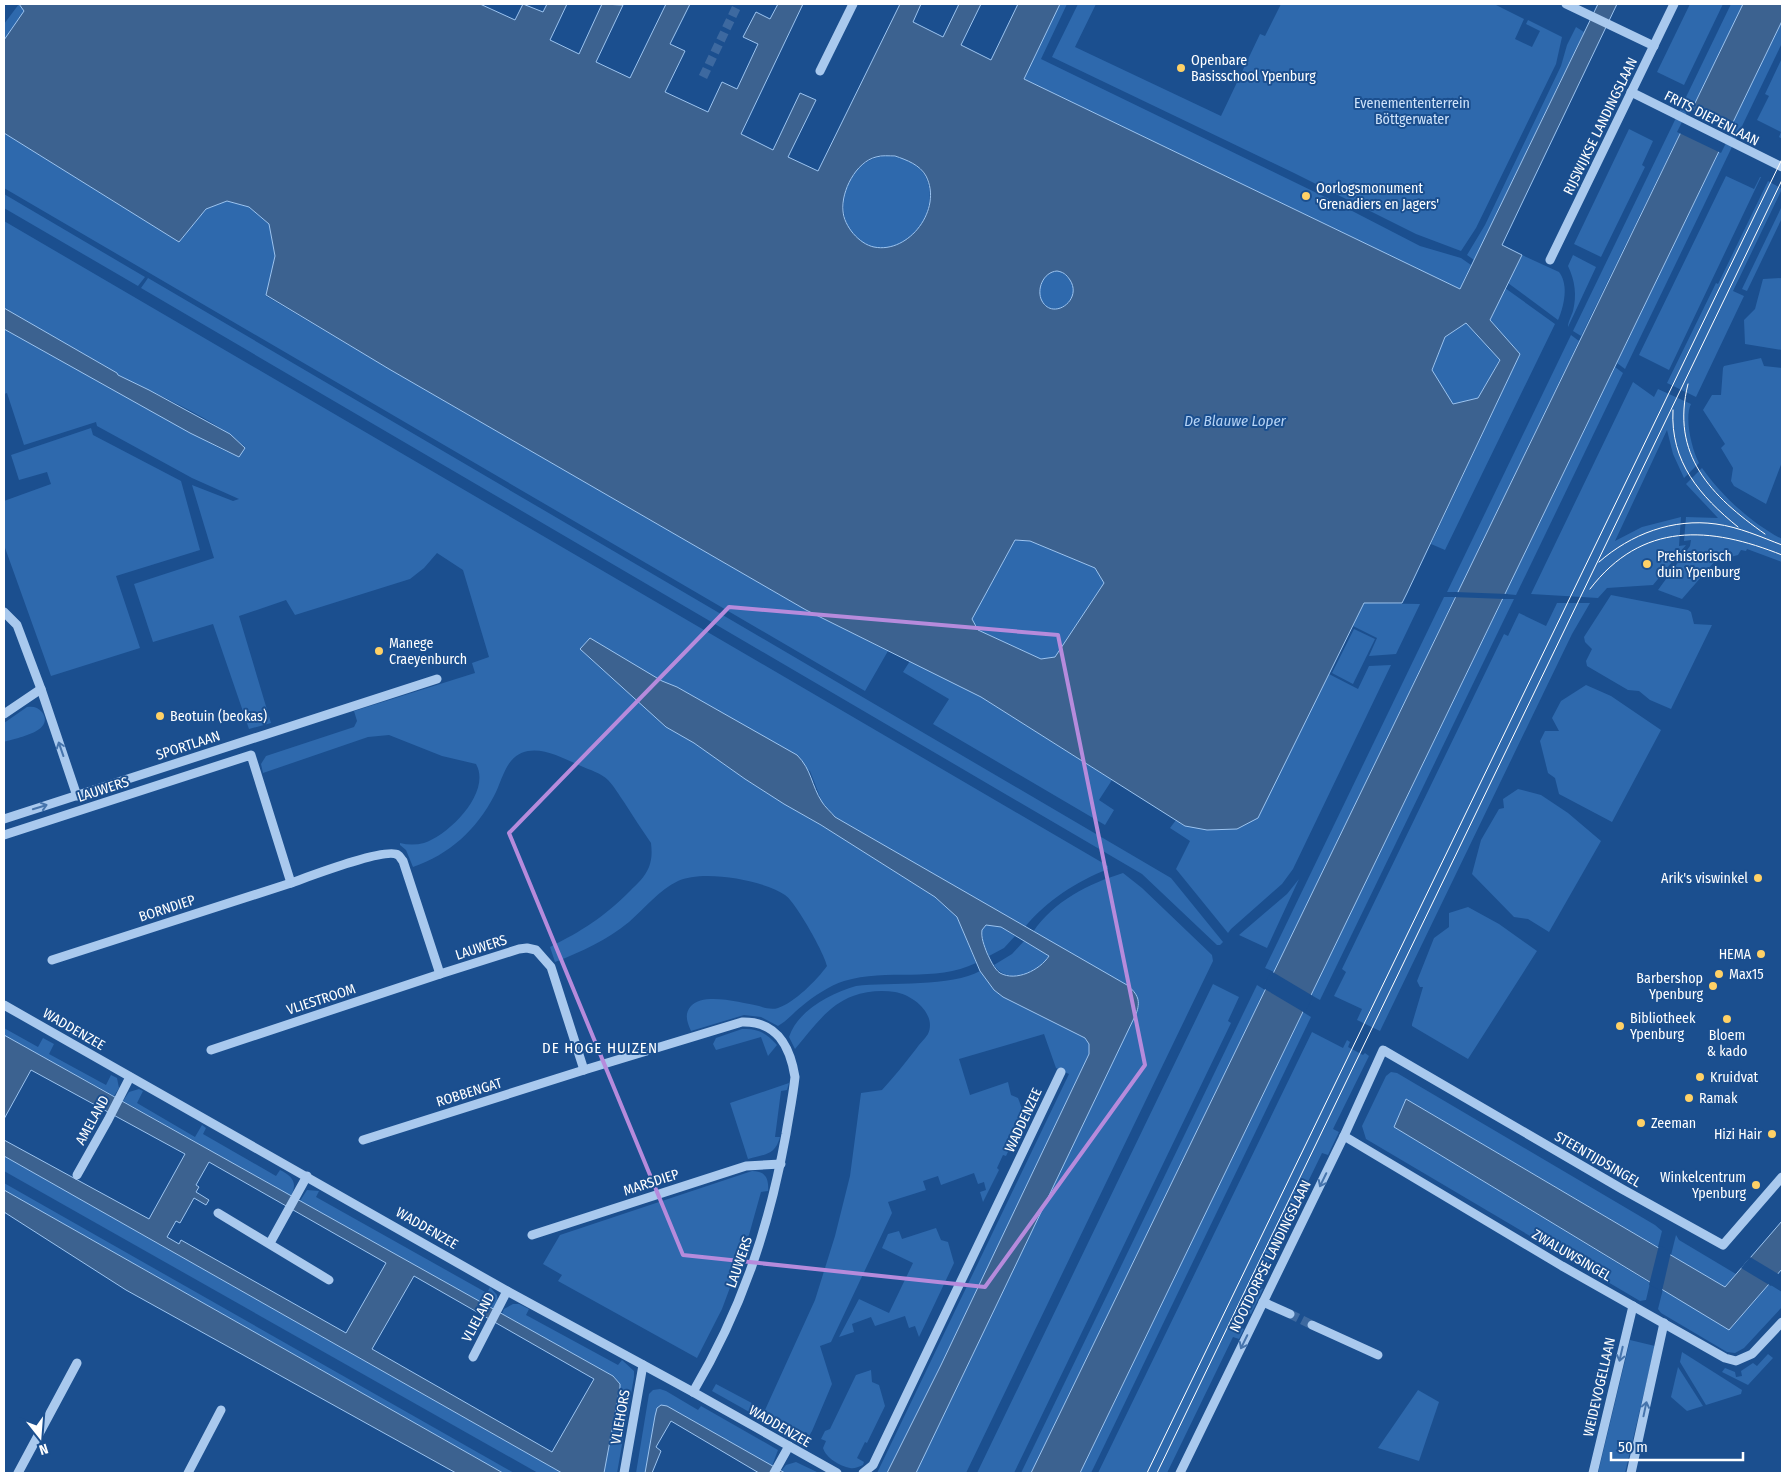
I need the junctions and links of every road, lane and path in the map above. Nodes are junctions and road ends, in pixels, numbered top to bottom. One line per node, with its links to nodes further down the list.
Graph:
1 (853, 4): 5 (street)
2 (1568, 4): 4 (street)
3 (1674, 4): 4 (street, RIJSWIJKSE LANDINGSLAAN)
4 (1654, 46): 6 (street, RIJSWIJKSE LANDINGSLAAN)
5 (820, 71)
6 (1631, 92): 7 (street, FRITS DIEPENLAAN); 8 (street, RIJSWIJKSE LANDINGSLAAN)
7 (1782, 167)
8 (1550, 260)
9 (4, 612): 11 (street)
10 (437, 679): 13 (street, SPORTLAAN)
11 (41, 689): 12 (street); 13 (street, one-way to 11)
12 (4, 714)
13 (77, 796): 14 (street, SPORTLAAN, one-way to 13)
14 (4, 819)
15 (4, 835): 16 (street, LAUWERS)
16 (291, 883): 17 (street, BORNDIEP); 18 (street, LAUWERS)
17 (52, 960)
18 (440, 974): 20 (street, VLIESTROOM); 22 (street, LAUWERS)
19 (4, 1005): 24 (street, WADDENZEE)
20 (211, 1050)
21 (1383, 1050): 25 (street, NOOTDORPSE LANDINGSLAAN); 30 (street, STEENTIJDSINGEL)
22 (584, 1070): 26 (street, ROBBENGAT); 27 (street, LAUWERS)
23 (1061, 1072): 54 (street, WADDENZEE)
24 (130, 1077): 28 (street, AMELAND); 29 (street, WADDENZEE)
25 (1344, 1136): 36 (street, NOOTDORPSE LANDINGSLAAN, one-way to 36); 37 (street, ZWALUWSINGEL)
26 (363, 1140)
27 (781, 1164): 32 (street, MARSDIEP); 46 (street, LAUWERS)
28 (77, 1175)
29 (307, 1176): 33 (street); 35 (street, WADDENZEE)
30 (1782, 1178)
31 (218, 1213): 33 (street)
32 (532, 1235)
33 (270, 1243): 34 (street)
34 (329, 1280)
35 (507, 1290): 43 (street, VLIELAND); 45 (street, WADDENZEE)
36 (1263, 1302): 38 (street); 55 (street, NOOTDORPSE LANDINGSLAAN, one-way to 55)
37 (1633, 1306): 40 (street, ZWALUWSINGEL); 56 (street, WEIDEVOGELLAAN, one-way to 56)
38 (1290, 1314)
39 (1782, 1322): 40 (street, ZWALUWSINGEL)
40 (1664, 1323): 57 (street, one-way to 40)
41 (1312, 1325): 42 (street)
42 (1378, 1356)
43 (473, 1357)
44 (77, 1363): 49 (street)
45 (643, 1365): 46 (street, WADDENZEE); 51 (street, VLIEHORS)
46 (693, 1392): 48 (street, WADDENZEE)
47 (222, 1410): 50 (street)
48 (789, 1446): 52 (street); 53 (street, WADDENZEE)
49 (18, 1473)
50 (188, 1473)
51 (624, 1473)
52 (774, 1473)
53 (837, 1473)
54 (863, 1473)
55 (1180, 1473)
56 (1593, 1473)
57 (1631, 1473)

